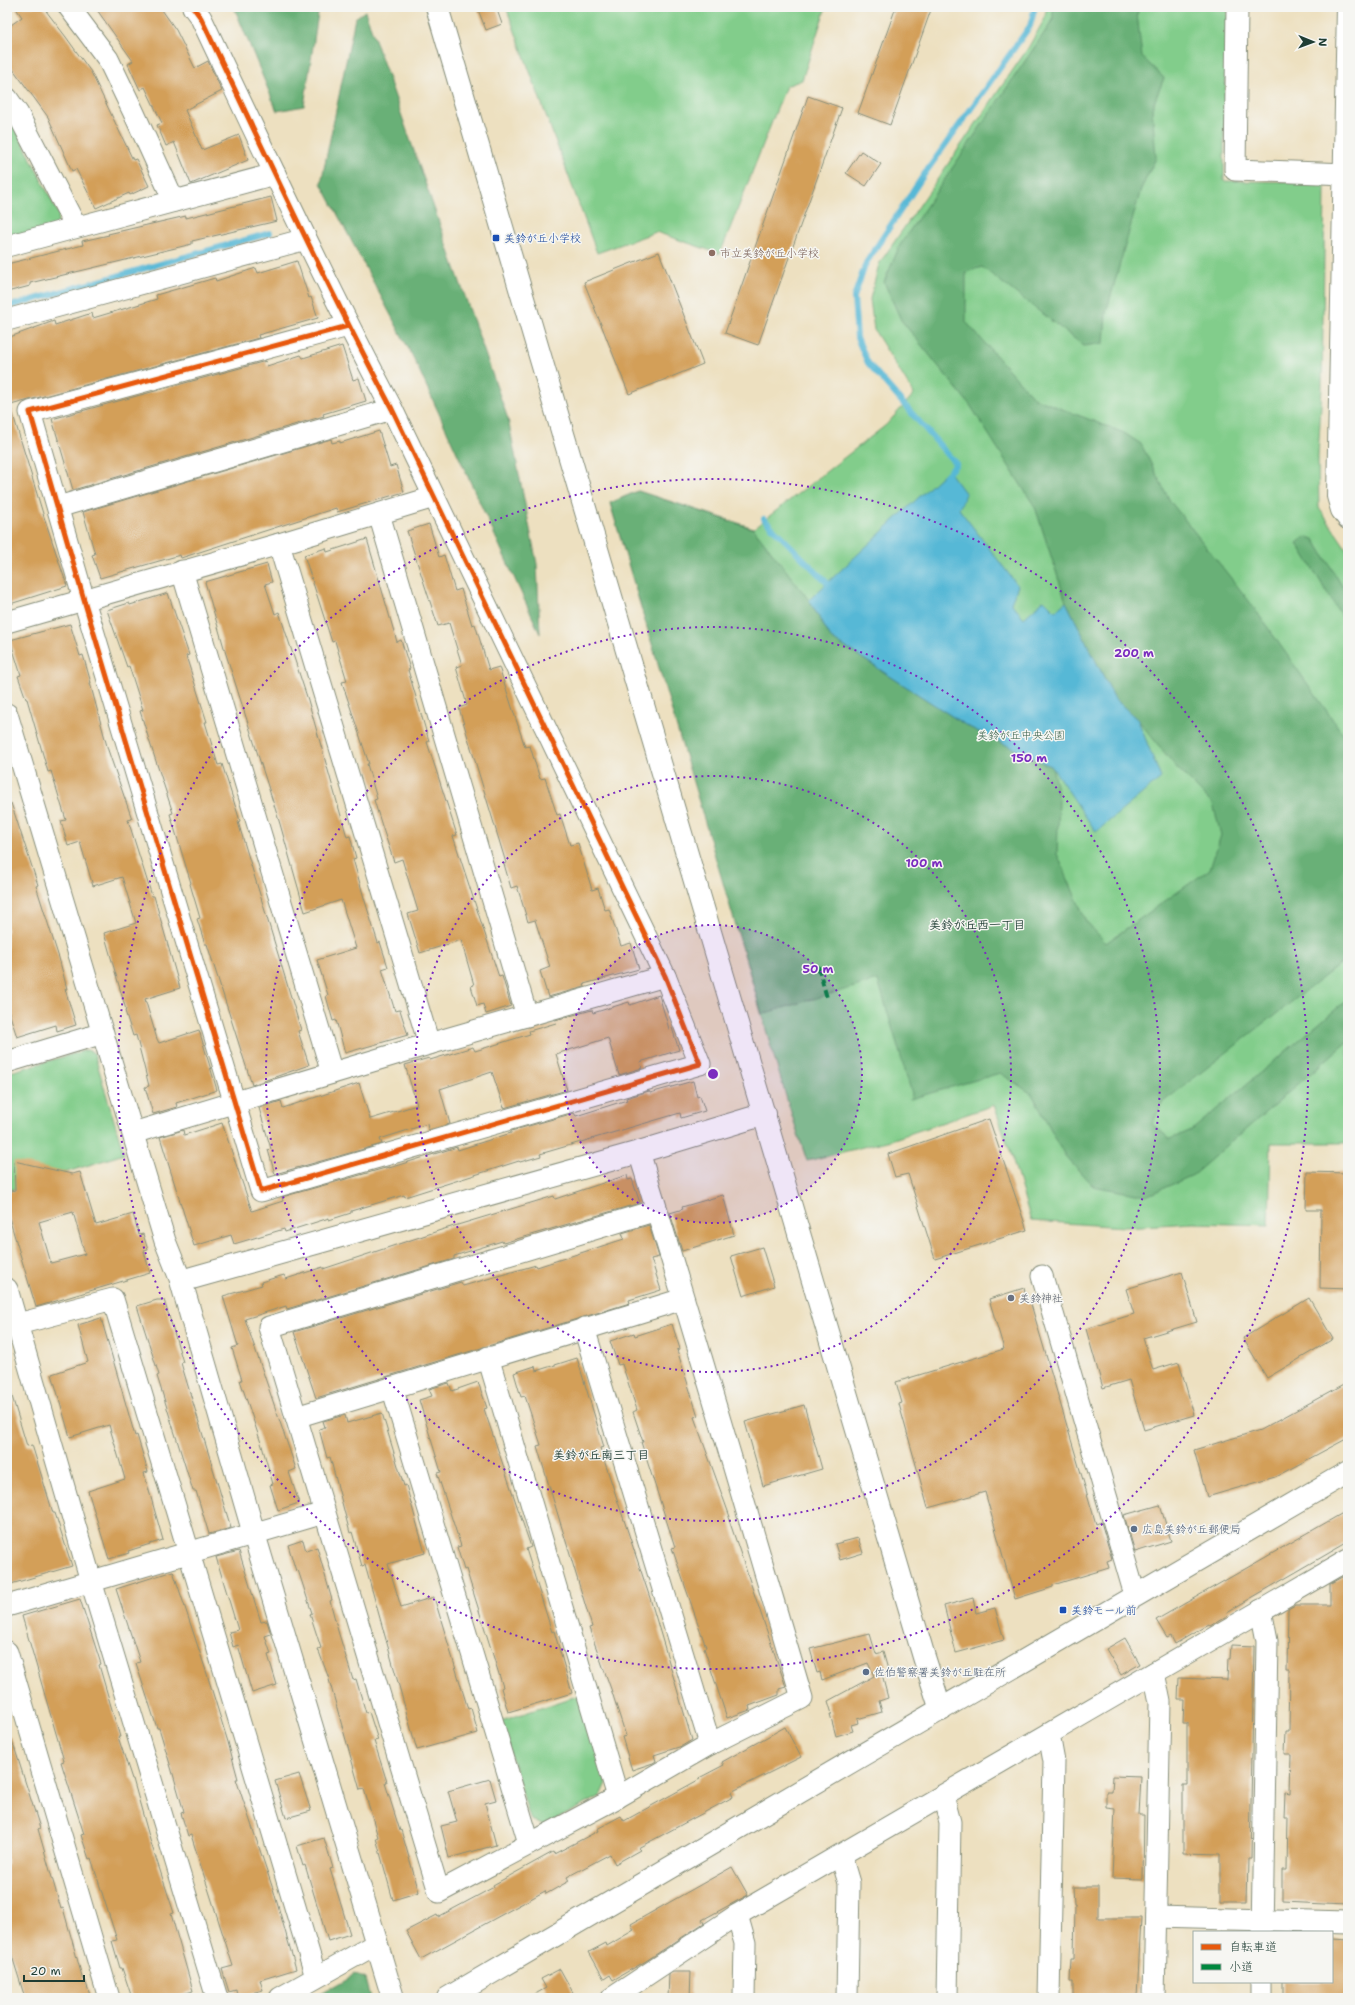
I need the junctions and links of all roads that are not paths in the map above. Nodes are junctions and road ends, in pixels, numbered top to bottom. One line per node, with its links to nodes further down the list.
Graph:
1 (69, 7): 9 (street)
2 (193, 7): 7 (street)
3 (437, 7): 32 (street)
4 (1237, 7): 8 (street)
5 (1348, 7): 8 (street)
6 (7, 98): 10 (street)
7 (275, 174): 9 (street); 11 (street)
8 (1346, 174): 19 (street)
9 (174, 201): 10 (street)
10 (76, 227): 12 (street)
11 (306, 239): 13 (street); 14 (street)
12 (7, 246)
13 (7, 320)
14 (348, 326): 15 (street); 17 (street)
15 (392, 409): 16 (street); 17 (street)
16 (434, 497): 18 (street); 25 (street)
17 (58, 507): 22 (street)
18 (379, 514): 20 (street); 26 (street)
19 (1348, 518)
20 (279, 544): 21 (street); 28 (street)
21 (182, 571): 22 (street); 30 (street)
22 (84, 600): 23 (street); 31 (street)
23 (7, 622)
24 (7, 714): 27 (street)
25 (665, 976): 26 (street); 31 (street)
26 (527, 1016): 28 (street)
27 (103, 1033): 29 (street); 33 (street)
28 (430, 1044): 30 (street)
29 (7, 1062)
30 (332, 1073): 31 (street)
31 (234, 1102): 33 (street)
32 (764, 1114): 34 (street); 56 (street)
33 (133, 1133): 37 (street)
34 (639, 1152): 35 (street); 37 (street)
35 (657, 1210): 39 (street); 44 (street)
36 (1042, 1276): 51 (street)
37 (181, 1281): 47 (street)
38 (7, 1289): 40 (street)
39 (683, 1299): 41 (street); 58 (street)
40 (18, 1324): 48 (street); 50 (street)
41 (584, 1328): 42 (street); 58 (street)
42 (488, 1357): 43 (street); 60 (street)
43 (392, 1387): 44 (street); 61 (street)
44 (296, 1416): 46 (street)
45 (1348, 1472): 51 (street)
46 (324, 1513): 47 (street); 61 (street)
47 (254, 1534): 48 (street); 67 (street)
48 (188, 1554): 50 (street); 68 (street)
49 (1348, 1560): 53 (street)
50 (91, 1581): 52 (street); 73 (street)
51 (1135, 1595): 56 (street)
52 (7, 1606)
53 (1261, 1610): 55 (street); 66 (street)
54 (7, 1652): 72 (street)
55 (1154, 1673): 57 (street); 64 (street)
56 (941, 1710): 75 (street)
57 (1049, 1734): 59 (street); 80 (street)
58 (710, 1744): 60 (street)
59 (943, 1796): 62 (street); 79 (street)
60 (618, 1797): 61 (street)
61 (530, 1843)
62 (841, 1856): 63 (street); 78 (street)
63 (737, 1915): 70 (street); 77 (street)
64 (1156, 1917): 66 (street); 81 (street)
65 (1348, 1922): 66 (street)
66 (1262, 1926)
67 (376, 1944): 68 (street); 71 (street)
68 (316, 1977): 74 (street)
69 (1261, 1983): 82 (street)
70 (638, 1990): 76 (street)
71 (393, 1995)
72 (109, 1998)
73 (216, 1998)
74 (280, 1998)
75 (448, 1998)
76 (612, 1998)
77 (744, 1998)
78 (847, 1998)
79 (947, 1998)
80 (1049, 1998)
81 (1154, 1998)
82 (1261, 1998)

